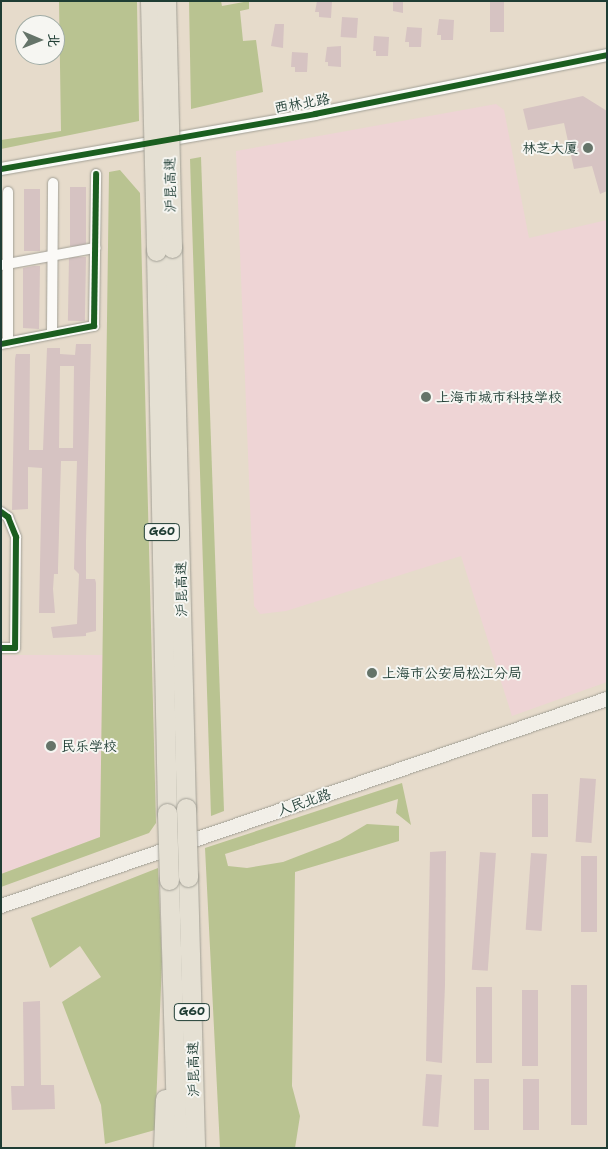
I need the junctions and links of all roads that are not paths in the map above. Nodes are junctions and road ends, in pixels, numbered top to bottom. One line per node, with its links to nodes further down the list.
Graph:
1 (150, 1): 9 (highway, 沪昆高速 / G60, bridge)
2 (166, 1): 9 (highway, 沪昆高速 / G60, bridge)
3 (607, 55): 4 (street, 西林北路)
4 (1, 169)
5 (96, 174): 8 (street)
6 (53, 183): 10 (street)
7 (8, 192): 11 (street)
8 (96, 248): 10 (street); 12 (street)
9 (164, 250): 18 (highway, 沪昆高速 / G60, bridge); 19 (highway, 沪昆高速 / G60, bridge)
10 (52, 256): 11 (street); 12 (street)
11 (5, 264): 13 (street)
12 (52, 334): 13 (street)
13 (5, 343)
14 (1, 512): 15 (street)
15 (1, 648)
16 (607, 699): 17 (main road, 人民北路)
17 (1, 906)
18 (172, 973): 20 (highway); 21 (highway, 沪昆高速 / G60)
19 (191, 973): 22 (highway, 沪昆高速 / G60); 23 (highway)
20 (163, 1148)
21 (177, 1148)
22 (195, 1148)
23 (202, 1148)

